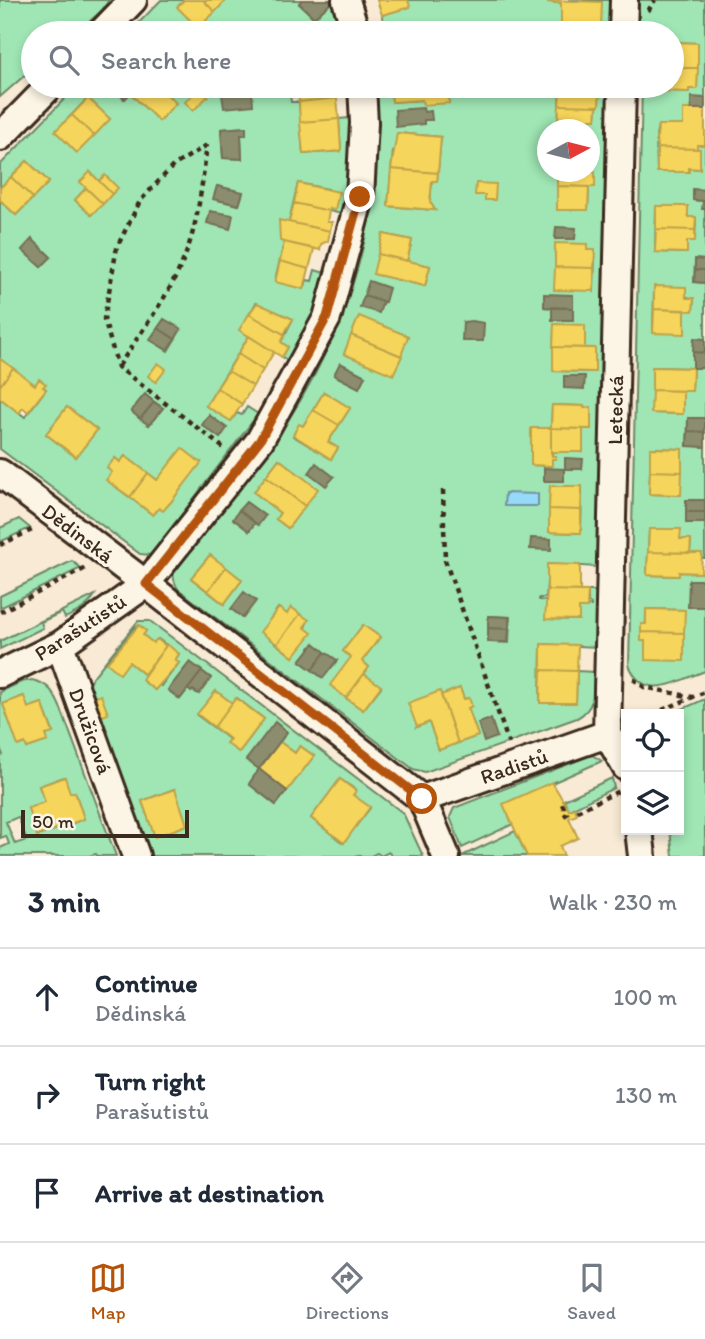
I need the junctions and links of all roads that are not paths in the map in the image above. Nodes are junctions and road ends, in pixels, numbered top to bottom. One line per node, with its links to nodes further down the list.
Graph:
1 (133, 0): 4 (street)
2 (346, 0): 5 (street)
3 (624, 0): 6 (street)
4 (113, 21)
5 (352, 21)
6 (623, 21)
7 (38, 98): 10 (street)
8 (363, 98): 12 (street, Parašutistů)
9 (622, 98): 15 (street, Letecká)
10 (0, 137)
11 (0, 474): 12 (street, Dědinská)
12 (146, 584): 13 (street, Parašutistů); 17 (street, Dědinská)
13 (60, 645): 14 (street, Parašutistů); 19 (street, Družicová)
14 (0, 674)
15 (607, 734): 16 (street); 17 (street, Radistů)
16 (621, 773)
17 (422, 799): 20 (street)
18 (640, 835): 21 (street)
19 (136, 856)
20 (446, 856)
21 (642, 856)

